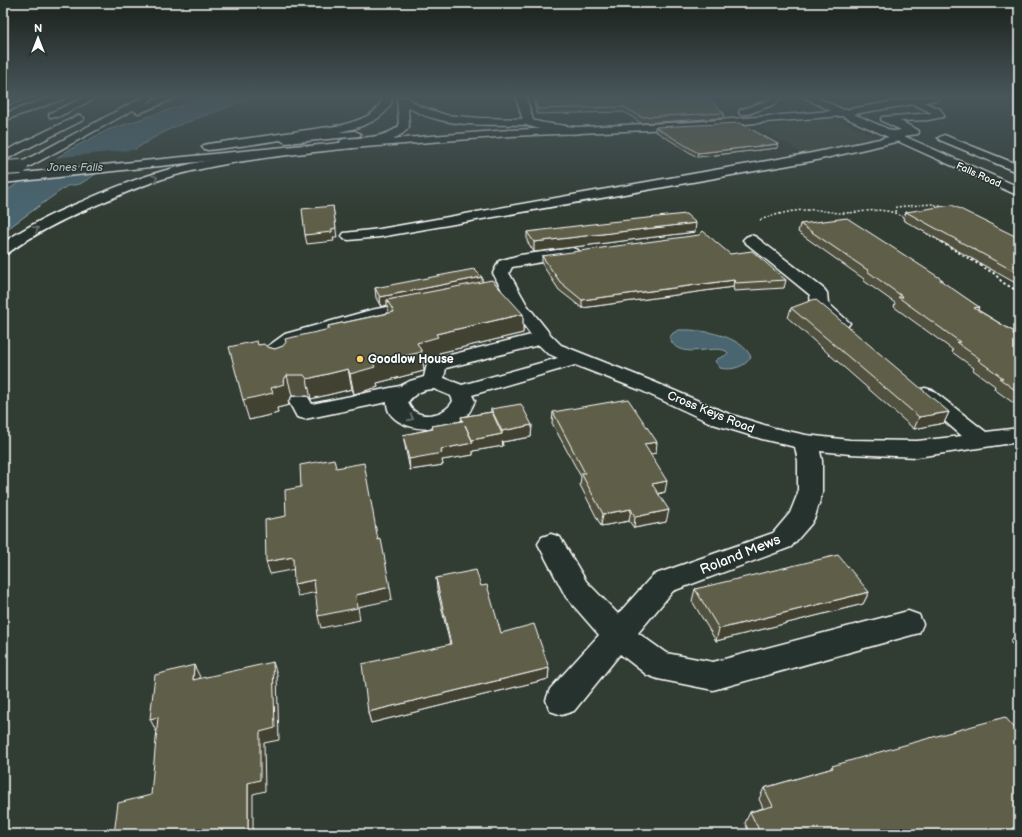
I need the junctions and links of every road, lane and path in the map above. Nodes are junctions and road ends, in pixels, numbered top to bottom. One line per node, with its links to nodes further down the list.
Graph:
1 (43, 136): 12 (main road)
2 (76, 136): 15 (main road)
3 (290, 136): 10 (main road)
4 (332, 136): 10 (main road)
5 (390, 136): 11 (main road)
6 (469, 136): 9 (main road)
7 (895, 136): 16 (main road, Falls Road); 20 (main road)
8 (944, 138): 14 (main road)
9 (362, 144): 11 (main road); 21 (main road, one-way to 9)
10 (208, 147): 13 (main road, bridge)
11 (273, 150): 15 (main road)
12 (3, 156)
13 (3, 168)
14 (1019, 170)
15 (3, 178)
16 (1019, 192)
17 (950, 208): 18 (path)
18 (895, 212): 19 (path); 25 (path)
19 (752, 231): 27 (main road)
20 (350, 236)
21 (3, 250)
22 (583, 252): 23 (main road, Cross Keys Road)
23 (510, 288): 24 (main road); 28 (main road, Cross Keys Road)
24 (490, 291)
25 (1019, 292)
26 (435, 302): 30 (main road)
27 (856, 336)
28 (543, 338): 29 (main road, Cross Keys Road); 32 (main road)
29 (576, 359): 34 (main road); 38 (main road, Cross Keys Road)
30 (279, 361)
31 (910, 381): 37 (main road)
32 (433, 382): 33 (main road); 34 (main road)
33 (403, 392): 34 (main road, one-way to 34); 35 (main road)
34 (460, 392)
35 (300, 402)
36 (1019, 435): 37 (main road, Cross Keys Road)
37 (981, 440): 38 (main road, Cross Keys Road)
38 (806, 442): 41 (main road, Roland Mews)
39 (551, 544): 41 (main road)
40 (908, 624): 41 (main road)
41 (618, 635): 42 (main road, Roland Mews)
42 (562, 700)

